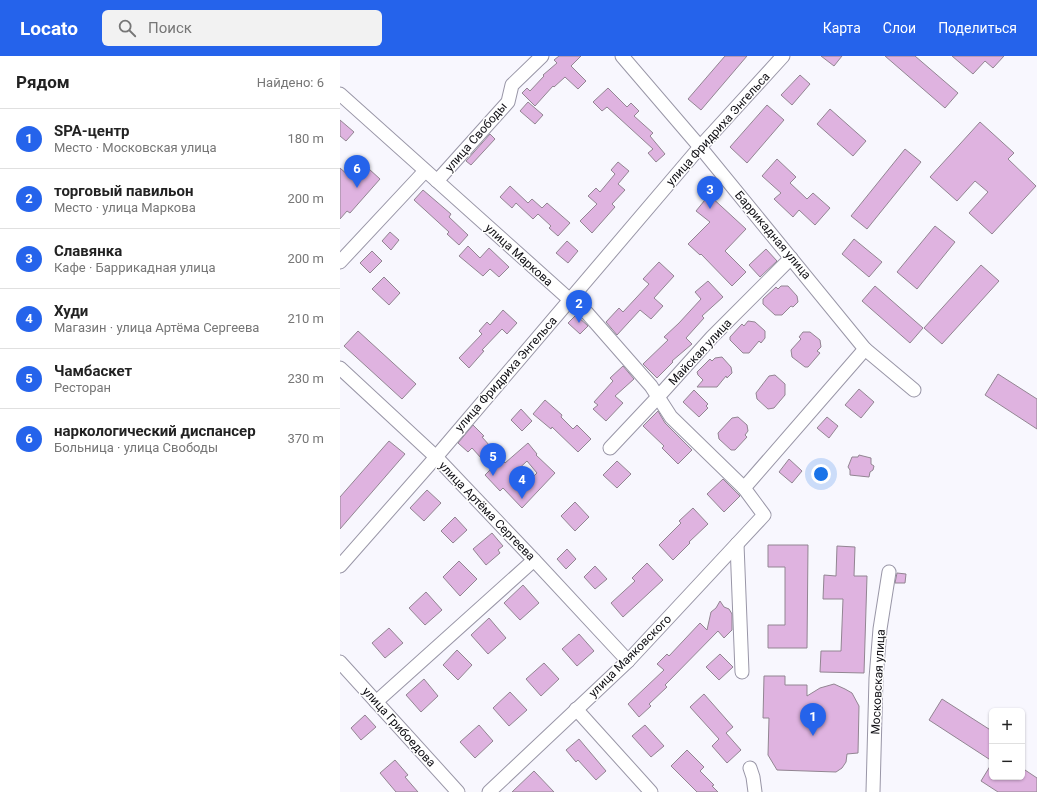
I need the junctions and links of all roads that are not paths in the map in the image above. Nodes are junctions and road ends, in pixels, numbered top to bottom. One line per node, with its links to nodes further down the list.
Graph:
1 (542, 56): 7 (street, улица Свободы)
2 (622, 56): 5 (street, Баррикадная улица)
3 (783, 56): 5 (street, улица Фридриха Энгельса)
4 (340, 94): 6 (street, улица Маркова)
5 (700, 147): 8 (street, Баррикадная улица); 10 (street, улица Фридриха Энгельса)
6 (426, 171): 7 (street, улица Маркова); 9 (street, улица Свободы)
7 (437, 181): 10 (street, улица Маркова)
8 (791, 258): 11 (street, Баррикадная улица); 14 (street, Майская улица)
9 (340, 262)
10 (570, 300): 14 (street, улица Маркова); 16 (street, улица Фридриха Энгельса)
11 (865, 349): 13 (street, Баррикадная улица); 17 (street)
12 (340, 368): 16 (street, улица Артёма Сергеева)
13 (914, 390)
14 (658, 397): 15 (street, Майская улица); 17 (street, улица Маркова)
15 (610, 448)
16 (436, 457): 20 (street, улица Артёма Сергеева); 21 (street, улица Фридриха Энгельса)
17 (744, 488): 18 (street, улица Маркова)
18 (764, 515): 19 (street, улица Маяковского)
19 (737, 544): 23 (street, улица Маяковского); 25 (street)
20 (534, 560): 23 (street, улица Артёма Сергеева); 26 (street)
21 (340, 566)
22 (889, 572): 33 (street, Московская улица)
23 (628, 661): 27 (street, улица Маяковского)
24 (340, 662): 26 (street, улица Грибоедова)
25 (742, 672)
26 (376, 702): 29 (street, улица Грибоедова)
27 (576, 709): 30 (street, улица Маяковского); 31 (street)
28 (750, 768): 32 (street)
29 (458, 792)
30 (489, 792)
31 (651, 792)
32 (755, 792)
33 (873, 792)

